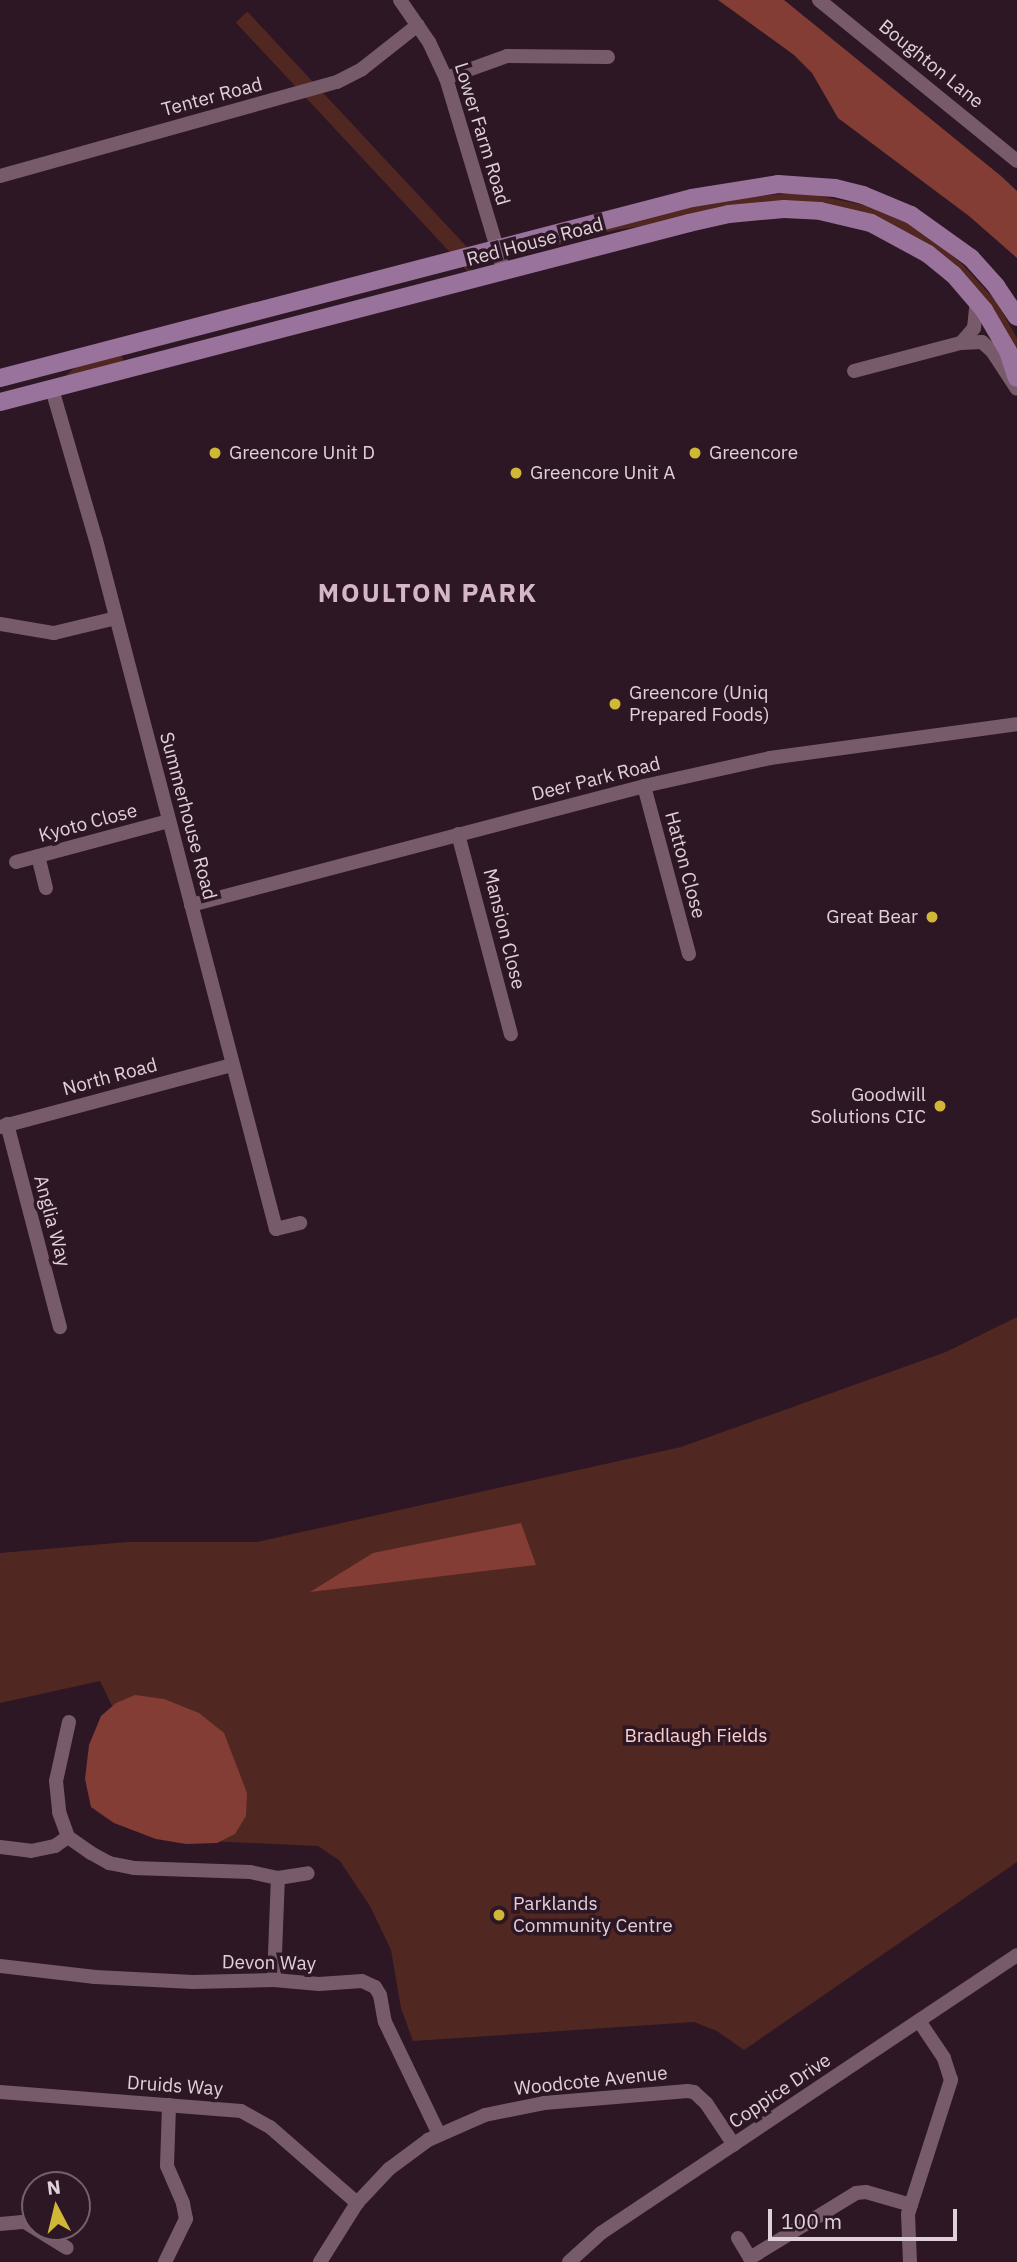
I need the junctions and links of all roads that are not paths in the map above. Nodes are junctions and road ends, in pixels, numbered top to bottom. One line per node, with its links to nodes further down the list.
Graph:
1 (400, 0): 3 (street, Lower Farm Road)
2 (819, 0): 6 (street, Boughton Lane)
3 (418, 24): 5 (street, Lower Farm Road); 7 (street, Tenter Road)
4 (608, 57): 5 (street)
5 (446, 78): 8 (street, Lower Farm Road)
6 (1017, 161)
7 (0, 176)
8 (497, 248): 9 (street, Lower Farm Road); 11 (main road); 14 (main road)
9 (504, 271): 10 (main road, Red House Road); 17 (main road, Red House Road)
10 (977, 300): 12 (street); 15 (main road, Red House Road)
11 (1017, 317)
12 (961, 343): 13 (street); 18 (street)
13 (854, 371)
14 (0, 378)
15 (1017, 378)
16 (0, 386): 17 (main road)
17 (52, 389): 19 (main road, Red House Road); 20 (street, Summerhouse Road)
18 (1017, 389)
19 (0, 402)
20 (116, 618): 21 (street); 26 (street, Summerhouse Road)
21 (0, 624)
22 (1017, 715): 24 (street)
23 (1017, 724): 24 (street, Deer Park Road)
24 (930, 734): 25 (street, Deer Park Road)
25 (644, 786): 27 (street, Deer Park Road); 32 (street, Hatton Close)
26 (169, 821): 28 (street, Kyoto Close); 31 (street, Summerhouse Road)
27 (458, 834): 31 (street, Deer Park Road); 33 (street, Mansion Close)
28 (37, 856): 29 (street, Kyoto Close); 30 (street)
29 (16, 862)
30 (46, 888)
31 (191, 905): 34 (street, Summerhouse Road)
32 (689, 954)
33 (511, 1034)
34 (231, 1065): 35 (street, North Road); 36 (street, Summerhouse Road)
35 (3, 1125): 37 (street, Anglia Way)
36 (300, 1223)
37 (60, 1327)
38 (69, 1722): 39 (street)
39 (68, 1837): 40 (street); 42 (street)
40 (0, 1847)
41 (308, 1873): 42 (street)
42 (278, 1878): 45 (street)
43 (1017, 1955): 46 (street, Coppice Drive)
44 (0, 1966): 45 (street, Devon Way)
45 (274, 1980): 49 (street, Devon Way)
46 (919, 2021): 50 (street, Coppice Drive); 52 (street)
47 (0, 2092): 48 (street, Druids Way)
48 (169, 2105): 51 (street, Druids Way); 57 (street)
49 (439, 2134): 50 (street, Woodcote Avenue); 51 (street, Woodcote Avenue)
50 (734, 2145): 59 (street, Coppice Drive)
51 (357, 2203): 58 (street, Woodcote Avenue)
52 (911, 2205): 56 (street); 60 (street)
53 (0, 2224): 55 (street)
54 (738, 2238): 56 (street)
55 (68, 2248)
56 (751, 2260)
57 (165, 2262)
58 (320, 2262)
59 (569, 2262)
60 (909, 2262)

